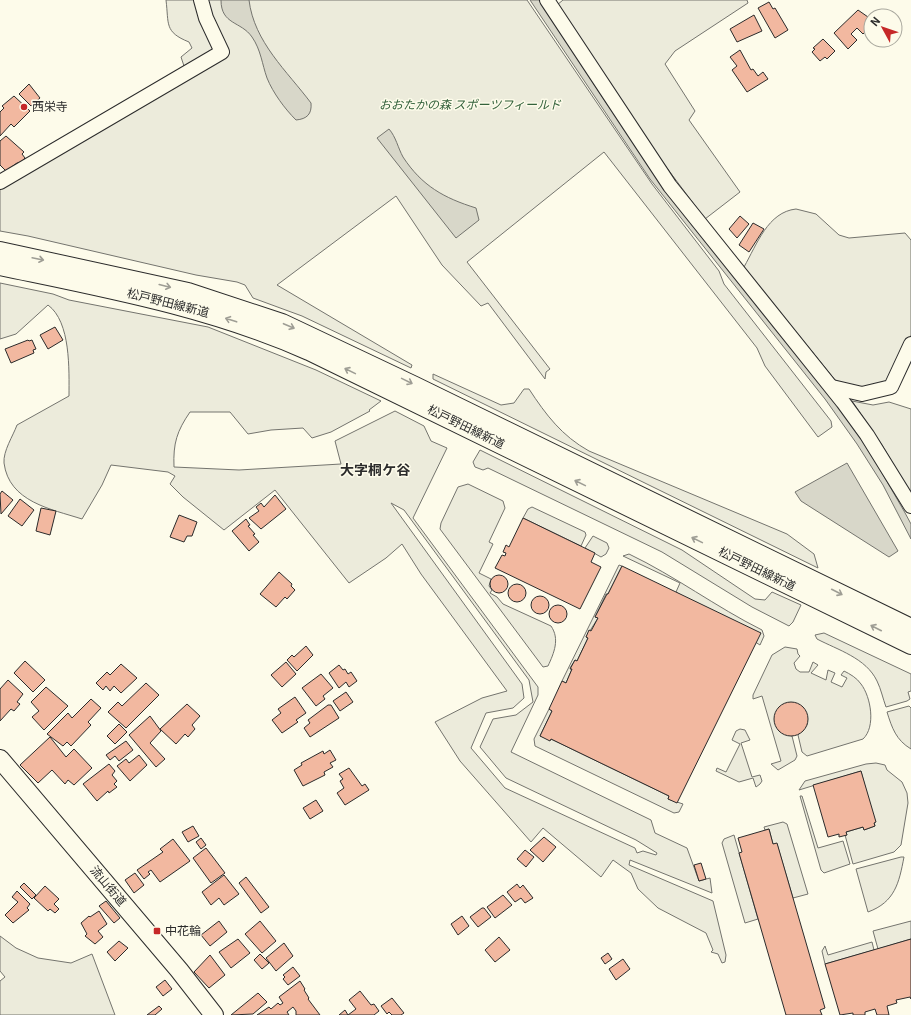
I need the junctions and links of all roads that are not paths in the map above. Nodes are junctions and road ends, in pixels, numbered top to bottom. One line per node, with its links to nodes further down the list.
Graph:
1 (201, 0): 3 (street)
2 (547, 0): 7 (street)
3 (0, 182)
4 (0, 251): 9 (main road, 松戸野田線新道, one-way to 9)
5 (0, 266): 9 (main road, 松戸野田線新道, one-way to 5)
6 (911, 344): 7 (street)
7 (832, 387): 8 (street)
8 (911, 506)
9 (799, 581): 10 (main road, 松戸野田線新道, one-way to 10); 11 (main road, 松戸野田線新道, one-way to 9)
10 (911, 628)
11 (911, 645)
12 (0, 759): 13 (main road, 流山街道)
13 (214, 1015)

